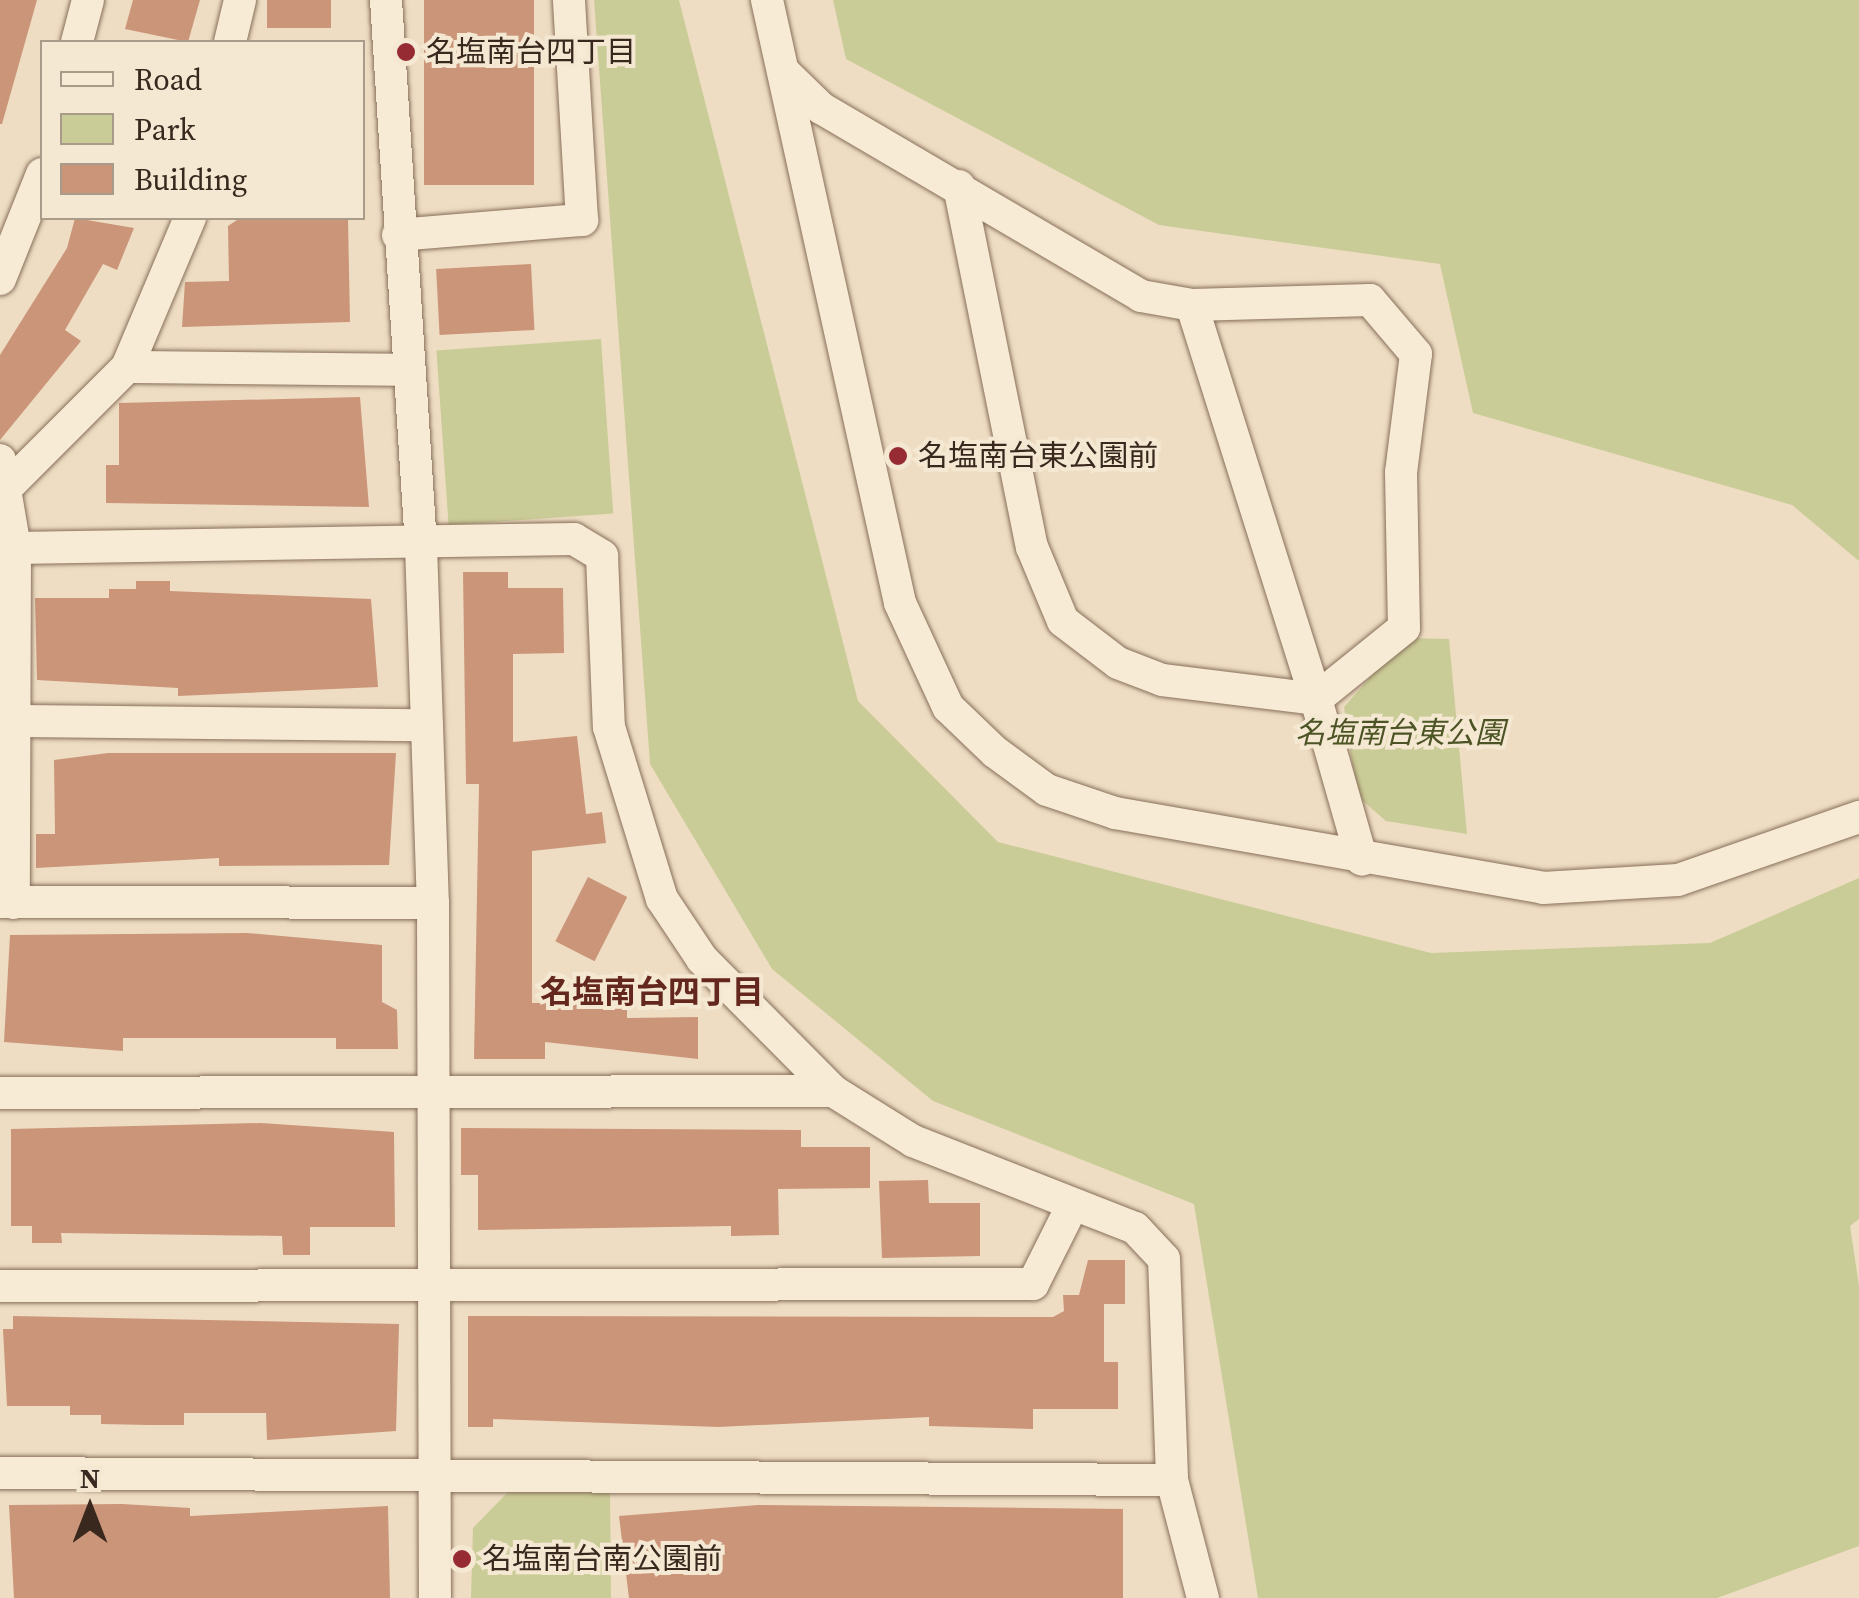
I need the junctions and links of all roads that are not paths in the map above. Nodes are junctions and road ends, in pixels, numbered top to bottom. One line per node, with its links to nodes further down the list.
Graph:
1 (88, 0): 6 (street)
2 (240, 0): 7 (street)
3 (386, 0): 11 (street)
4 (569, 0): 13 (street)
5 (767, 0): 8 (street)
6 (78, 40)
7 (230, 40)
8 (784, 72): 10 (street); 25 (street)
9 (40, 179): 14 (street)
10 (959, 186): 15 (street); 21 (street)
11 (379, 188): 13 (street)
12 (189, 220): 16 (street)
13 (398, 236): 17 (street)
14 (0, 279)
15 (1192, 305): 21 (street); 21 (street)
16 (127, 367): 17 (street); 18 (street)
17 (408, 370): 19 (street)
18 (5, 471): 20 (street)
19 (421, 544): 20 (street); 23 (street); 29 (street)
20 (15, 548): 22 (street)
21 (1316, 699): 25 (street)
22 (14, 721): 23 (street); 26 (street)
23 (427, 726): 27 (street)
24 (1859, 817): 25 (street)
25 (1362, 860)
26 (7, 902): 27 (street)
27 (432, 903): 28 (street)
28 (436, 1090): 29 (street); 30 (street); 33 (street)
29 (833, 1091): 31 (street)
30 (0, 1093)
31 (1072, 1206): 33 (street); 36 (street)
32 (0, 1286): 33 (street)
33 (434, 1286): 34 (street)
34 (434, 1472): 35 (street); 36 (street); 37 (street)
35 (0, 1473)
36 (1172, 1480): 38 (street)
37 (435, 1598)
38 (1203, 1598)

